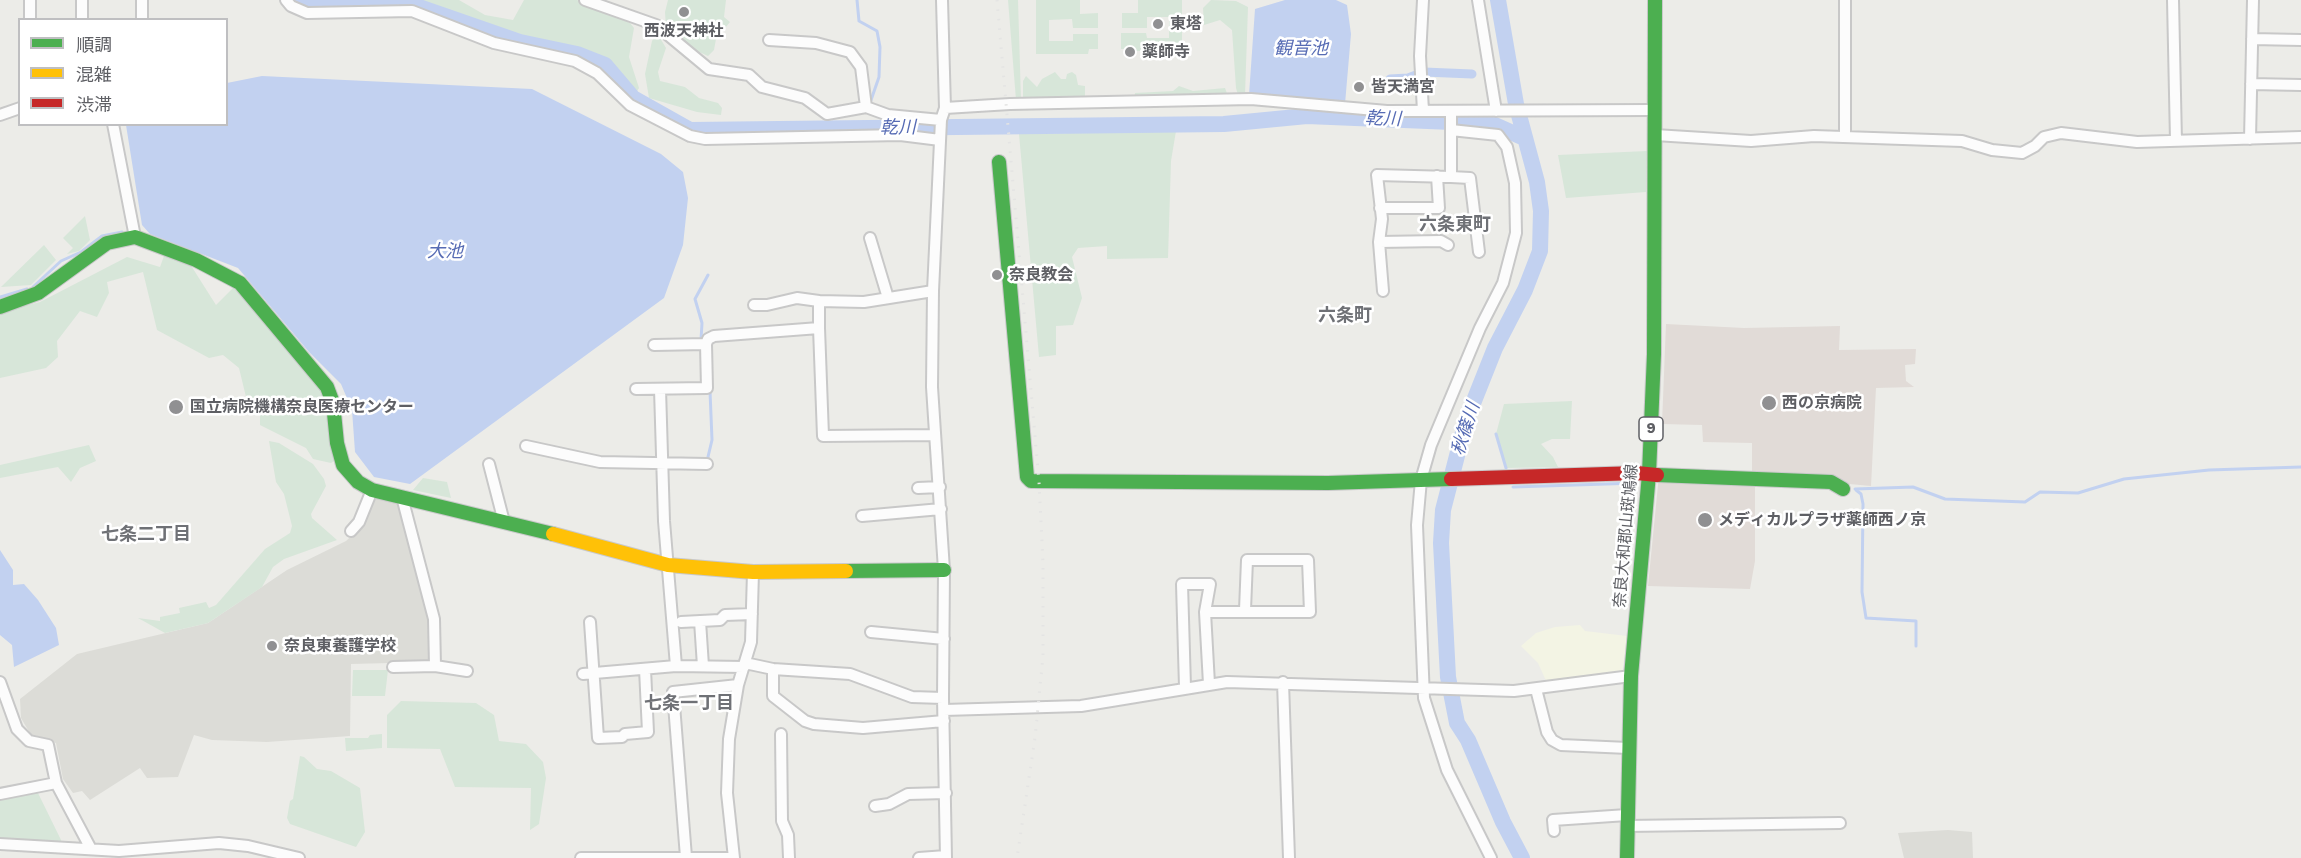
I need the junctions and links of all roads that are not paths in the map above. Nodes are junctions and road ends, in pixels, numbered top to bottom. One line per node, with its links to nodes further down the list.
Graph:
1 (30, 0): 13 (street)
2 (82, 0): 14 (street)
3 (142, 0): 15 (street)
4 (286, 0): 36 (street)
5 (585, 0): 21 (street)
6 (942, 0): 22 (street)
7 (1423, 0): 25 (street)
8 (1478, 0): 27 (street)
9 (1655, 0): 24 (street, 奈良大和郡山斑鳩線 / 9)
10 (1845, 0): 33 (street)
11 (2173, 0): 37 (street)
12 (2253, 0): 16 (street)
13 (30, 18)
14 (82, 18)
15 (142, 18)
16 (2252, 39): 18 (street); 19 (street)
17 (769, 40): 21 (street)
18 (2301, 40)
19 (2251, 84): 20 (street); 35 (street)
20 (2301, 85)
21 (866, 107): 29 (street)
22 (945, 108): 25 (street); 29 (street)
23 (18, 109): 28 (street)
24 (1654, 110): 27 (street); 32 (street, 奈良大和郡山斑鳩線 / 9)
25 (1423, 111): 26 (street)
26 (1451, 111): 27 (street); 31 (street)
27 (1496, 111)
28 (0, 115)
29 (941, 120): 36 (street)
30 (113, 126): 42 (street)
31 (1451, 130): 40 (street); 64 (street)
32 (1655, 135): 33 (street); 63 (street, 奈良大和郡山斑鳩線 / 9)
33 (1845, 137): 37 (street)
34 (2301, 137): 35 (street)
35 (2250, 139): 37 (street)
36 (940, 140): 47 (street)
37 (2176, 141)
38 (999, 162): 64 (street)
39 (1437, 176): 40 (street); 41 (street); 41 (street)
40 (1451, 177): 46 (street)
41 (1380, 208): 44 (street)
42 (135, 237): 52 (street); 68 (street)
43 (870, 238): 49 (street)
44 (1379, 242): 45 (street); 48 (street)
45 (1448, 245)
46 (1479, 252)
47 (933, 291): 49 (street); 58 (street)
48 (1383, 291)
49 (888, 298): 50 (street)
50 (819, 301): 51 (street); 53 (street)
51 (754, 305)
52 (0, 307)
53 (819, 328): 54 (street); 58 (street)
54 (706, 344): 55 (street); 57 (street)
55 (654, 345)
56 (636, 389): 57 (street)
57 (660, 389): 61 (street)
58 (934, 435): 65 (street)
59 (526, 446): 61 (street)
60 (489, 464): 72 (street)
61 (661, 464): 62 (street); 74 (street)
62 (707, 464)
63 (1649, 474): 64 (street); 67 (street); 95 (street, 奈良大和郡山斑鳩線 / 9)
64 (1422, 480): 101 (street)
65 (940, 487): 66 (street); 70 (street)
66 (918, 488)
67 (1843, 489)
68 (372, 490): 69 (street); 73 (street)
69 (402, 497): 72 (street); 87 (street)
70 (941, 509): 71 (street); 75 (street)
71 (862, 516)
72 (504, 522): 74 (street)
73 (351, 531)
74 (668, 565): 76 (street); 88 (street)
75 (944, 570): 76 (street); 84 (street)
76 (753, 572): 79 (street)
77 (1245, 610): 77 (street); 78 (street)
78 (1205, 612): 98 (street); 100 (street)
79 (752, 614): 80 (street); 85 (street)
80 (700, 621): 82 (street); 89 (street)
81 (590, 622): 93 (street)
82 (681, 622)
83 (871, 632): 84 (street)
84 (944, 639): 103 (street)
85 (744, 665): 89 (street); 91 (street); 99 (street)
86 (393, 666): 87 (street)
87 (435, 666): 92 (street)
88 (676, 666): 89 (street); 90 (street)
89 (703, 666)
90 (645, 669): 93 (street); 93 (street)
91 (773, 669): 103 (street); 104 (street)
92 (468, 671)
93 (596, 673): 94 (street)
94 (583, 674)
95 (1631, 676): 102 (street); 106 (street, 奈良大和郡山斑鳩線 / 9)
96 (0, 682): 107 (street)
97 (1283, 682): 98 (street); 101 (street); 123 (street)
98 (1209, 684): 100 (street)
99 (738, 685): 116 (street); 120 (street)
100 (1185, 687): 104 (street)
101 (1427, 688): 102 (street); 124 (street)
102 (1536, 689): 106 (street)
103 (943, 698): 104 (street)
104 (944, 716): 108 (street)
105 (781, 734): 121 (street)
106 (1628, 748): 111 (street, 奈良大和郡山斑鳩線 / 9)
107 (56, 783): 109 (street); 115 (street)
108 (946, 793): 110 (street); 117 (street)
109 (0, 795)
110 (874, 806)
111 (1627, 820): 112 (street); 113 (street); 125 (street, 奈良大和郡山斑鳩線 / 9)
112 (1552, 821)
113 (1840, 824)
114 (0, 844): 115 (street)
115 (97, 852): 118 (street)
116 (686, 857): 119 (street); 120 (street)
117 (946, 857): 122 (street)
118 (299, 858)
119 (581, 858)
120 (732, 858)
121 (789, 858)
122 (919, 858)
123 (1289, 858)
124 (1491, 858)
125 (1627, 858)

